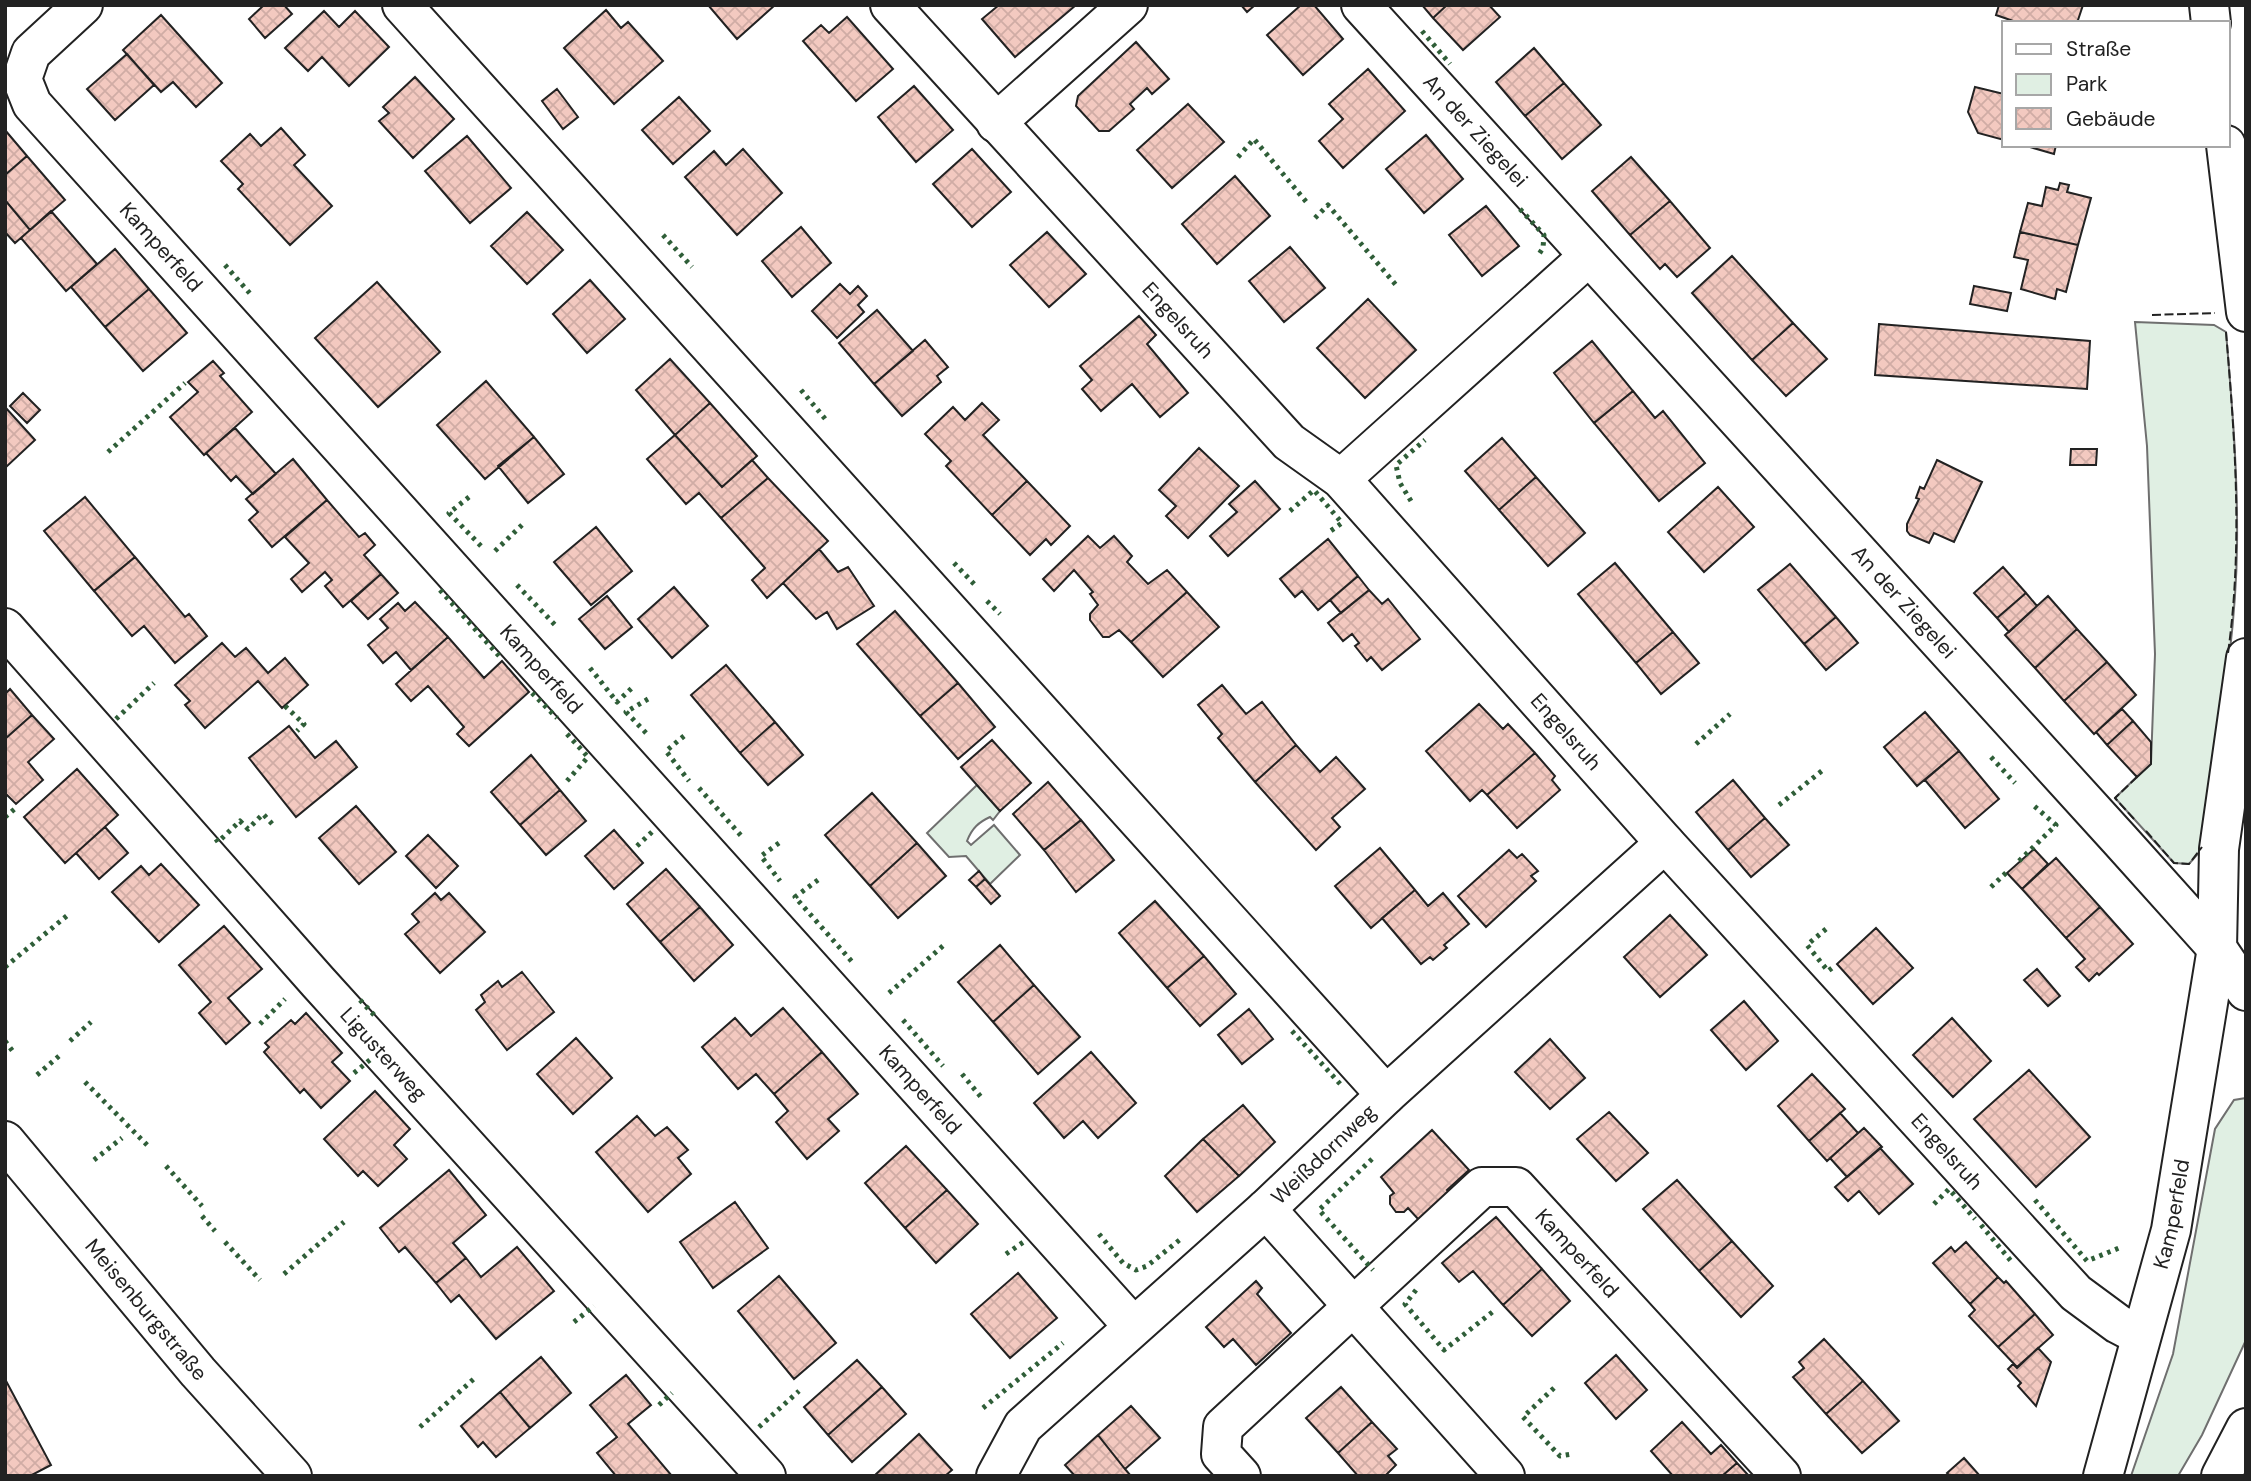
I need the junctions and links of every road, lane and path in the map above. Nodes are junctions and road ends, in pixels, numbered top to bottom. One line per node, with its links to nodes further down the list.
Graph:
1 (83, 5): 20 (street, Kamperfeld)
2 (402, 5): 16 (street)
3 (890, 5): 6 (street, Engelsruh)
4 (1128, 5): 6 (street)
5 (1361, 5): 8 (street, An der Ziegelei)
6 (996, 124): 10 (street, Engelsruh)
7 (2226, 147): 9 (street)
8 (1589, 256): 10 (street); 14 (street, An der Ziegelei)
9 (2246, 312)
10 (1341, 479): 13 (street, Engelsruh)
11 (5, 628): 24 (street, Ligusterweg)
12 (2246, 658): 14 (street, Kamperfeld)
13 (1665, 843): 16 (street, Weißdornweg); 21 (street, Engelsruh)
14 (2231, 959): 15 (street, An der Ziegelei); 21 (street, Kamperfeld)
15 (2246, 991)
16 (1386, 1095): 18 (street, Weißdornweg)
17 (5, 1141): 23 (street, Meisenburgstraße)
18 (1266, 1209): 19 (street); 20 (street, Weißdornweg)
19 (1353, 1307): 26 (street, Kamperfeld); 27 (street); 28 (street, Kamperfeld)
20 (1133, 1326): 25 (street, Weißdornweg)
21 (2141, 1336): 29 (street, Kamperfeld)
22 (2246, 1428): 30 (street)
23 (292, 1476)
24 (766, 1476)
25 (996, 1476)
26 (1241, 1476)
27 (1505, 1476)
28 (1781, 1476)
29 (2103, 1476)
30 (2221, 1476)

